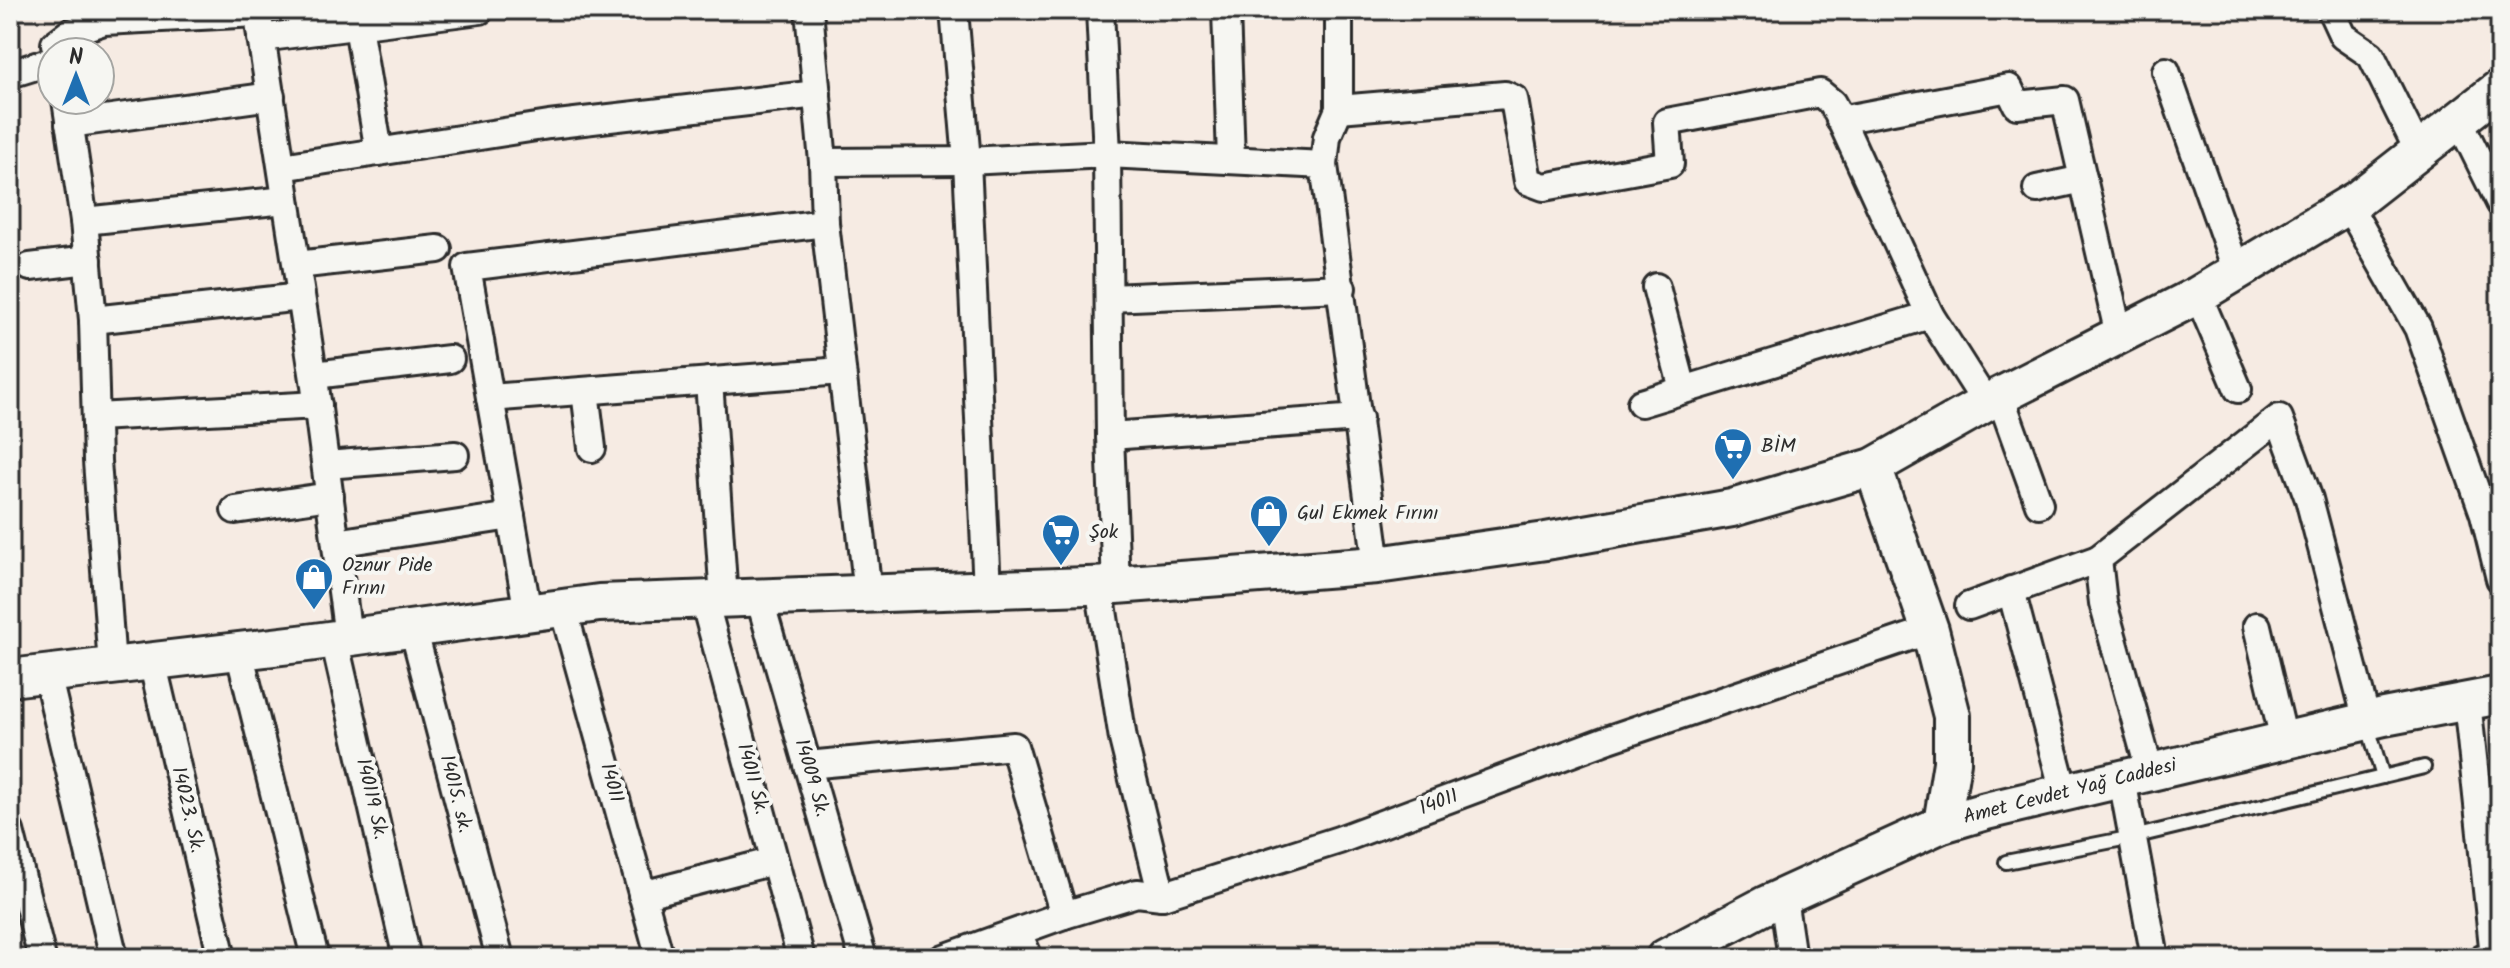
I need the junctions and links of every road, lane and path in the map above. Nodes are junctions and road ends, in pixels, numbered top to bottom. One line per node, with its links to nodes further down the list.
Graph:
1 (480, 10): 9 (street)
2 (809, 10): 15 (street)
3 (954, 10): 26 (street)
4 (1100, 10): 24 (street)
5 (1226, 10): 25 (street)
6 (1339, 10): 18 (street)
7 (2331, 10): 23 (street)
8 (259, 20): 9 (street); 10 (street); 16 (street, 140119 Sk.)
9 (358, 26): 22 (street)
10 (66, 36)
11 (36, 66): 13 (street)
12 (2166, 71): 41 (street)
13 (10, 74)
14 (2500, 88): 21 (main road)
15 (817, 94): 22 (street); 27 (street)
16 (271, 96): 17 (street); 29 (street, 140119 Sk.)
17 (116, 108)
18 (1339, 109): 20 (street); 28 (street)
19 (69, 116): 35 (street)
20 (1840, 120): 30 (street); 47 (street)
21 (2459, 120): 23 (main road); 33 (street)
22 (379, 152): 29 (street)
23 (2419, 152): 34 (main road)
24 (1107, 154): 25 (street); 26 (street); 46 (street)
25 (1231, 160): 28 (street)
26 (967, 161): 27 (street); 77 (street)
27 (823, 162): 36 (street)
28 (1324, 165): 43 (street)
29 (282, 167): 32 (street, 140119 Sk.)
30 (2083, 179): 31 (street); 49 (street)
31 (2037, 189)
32 (286, 200): 35 (street); 39 (street, 140119 Sk.)
33 (2500, 203)
34 (2348, 205): 41 (main road); 75 (street)
35 (84, 221): 38 (street)
36 (825, 223): 51 (street); 57 (street, 14011)
37 (438, 249): 39 (street)
38 (88, 260): 40 (street); 48 (street)
39 (297, 265): 45 (street, 140119 Sk.)
40 (30, 267)
41 (2237, 272): 44 (main road)
42 (1656, 287): 54 (street)
43 (1342, 288): 46 (street); 62 (street)
44 (2198, 295): 49 (main road); 55 (street)
45 (301, 297): 48 (street); 52 (street, 140119 Sk.)
46 (1109, 298): 63 (street)
47 (1930, 315): 54 (street); 58 (street)
48 (93, 320): 61 (street)
49 (2119, 335): 58 (main road)
50 (450, 359): 52 (street)
51 (842, 371): 53 (street); 79 (street)
52 (314, 375): 60 (street, 140119 Sk.)
53 (709, 381): 56 (street); 80 (street)
54 (1683, 389): 59 (street)
55 (2238, 389)
56 (585, 391): 57 (street); 64 (street)
57 (490, 398): 71 (street, 14011)
58 (1993, 400): 67 (main road); 69 (street)
59 (1641, 403)
60 (318, 405): 61 (street); 66 (street, 140119 Sk.)
61 (96, 417): 89 (street)
62 (1359, 418): 63 (street); 74 (street)
63 (1110, 436): 76 (street)
64 (592, 448)
65 (455, 455): 66 (street)
66 (326, 465): 68 (street, 140119 Sk.)
67 (1873, 467): 74 (main road); 85 (main road)
68 (330, 496): 70 (street); 72 (street, 140119 Sk.)
69 (2039, 504)
70 (235, 510)
71 (511, 516): 72 (street); 82 (street, 14011)
72 (336, 543): 86 (street, 140119 Sk.)
73 (2098, 559): 78 (street); 93 (street); 97 (street)
74 (1377, 565): 76 (main road)
75 (2500, 579)
76 (1108, 585): 77 (main road); 106 (street)
77 (987, 590): 79 (main road)
78 (2011, 590): 81 (street); 99 (street)
79 (868, 593): 80 (main road)
80 (729, 599): 82 (main road); 95 (street, 14009 Sk.); 103 (street, 14011 Sk.)
81 (1969, 606)
82 (545, 610): 84 (main road); 105 (street, 14011)
83 (2257, 626): 94 (street)
84 (413, 628): 86 (main road); 116 (street, 14015. sk.)
85 (1930, 630): 100 (main road); 106 (street, 14011)
86 (341, 638): 87 (main road); 115 (street, 140119 Sk.)
87 (239, 651): 88 (main road); 114 (street)
88 (152, 661): 89 (main road); 113 (street, 14023. Sk.)
89 (112, 666): 90 (main road)
90 (47, 674): 91 (main road); 112 (street)
91 (10, 678)
92 (2483, 698): 93 (main road, Amet Cevdet Yağ Caddesi); 124 (street)
93 (2367, 721): 94 (main road, Amet Cevdet Yağ Caddesi); 98 (lane)
94 (2284, 740): 97 (main road, Amet Cevdet Yağ Caddesi)
95 (807, 765): 108 (street); 119 (street, 14009 Sk.)
96 (2424, 767): 98 (lane)
97 (2136, 776): 99 (main road, Amet Cevdet Yağ Caddesi); 102 (street)
98 (2383, 777): 102 (lane)
99 (2064, 792): 100 (main road, Amet Cevdet Yağ Caddesi)
100 (1942, 824): 107 (main road, Amet Cevdet Yağ Caddesi)
101 (10, 831): 111 (street)
102 (2133, 837): 104 (lane); 123 (street)
103 (774, 861): 105 (street); 118 (street, 14011 Sk.)
104 (2006, 862)
105 (642, 895): 117 (street, 14011)
106 (1162, 896): 108 (street, 14011)
107 (1783, 898): 121 (main road, Amet Cevdet Yağ Caddesi); 122 (street)
108 (1064, 915): 109 (street, 14011)
109 (1018, 933): 110 (street, 14011); 120 (street)
110 (957, 956)
111 (42, 958)
112 (114, 958)
113 (222, 958)
114 (315, 958)
115 (407, 958)
116 (500, 958)
117 (660, 958)
118 (801, 958)
119 (863, 958)
120 (1029, 958)
121 (1665, 958)
122 (1792, 958)
123 (2155, 958)
124 (2482, 958)

